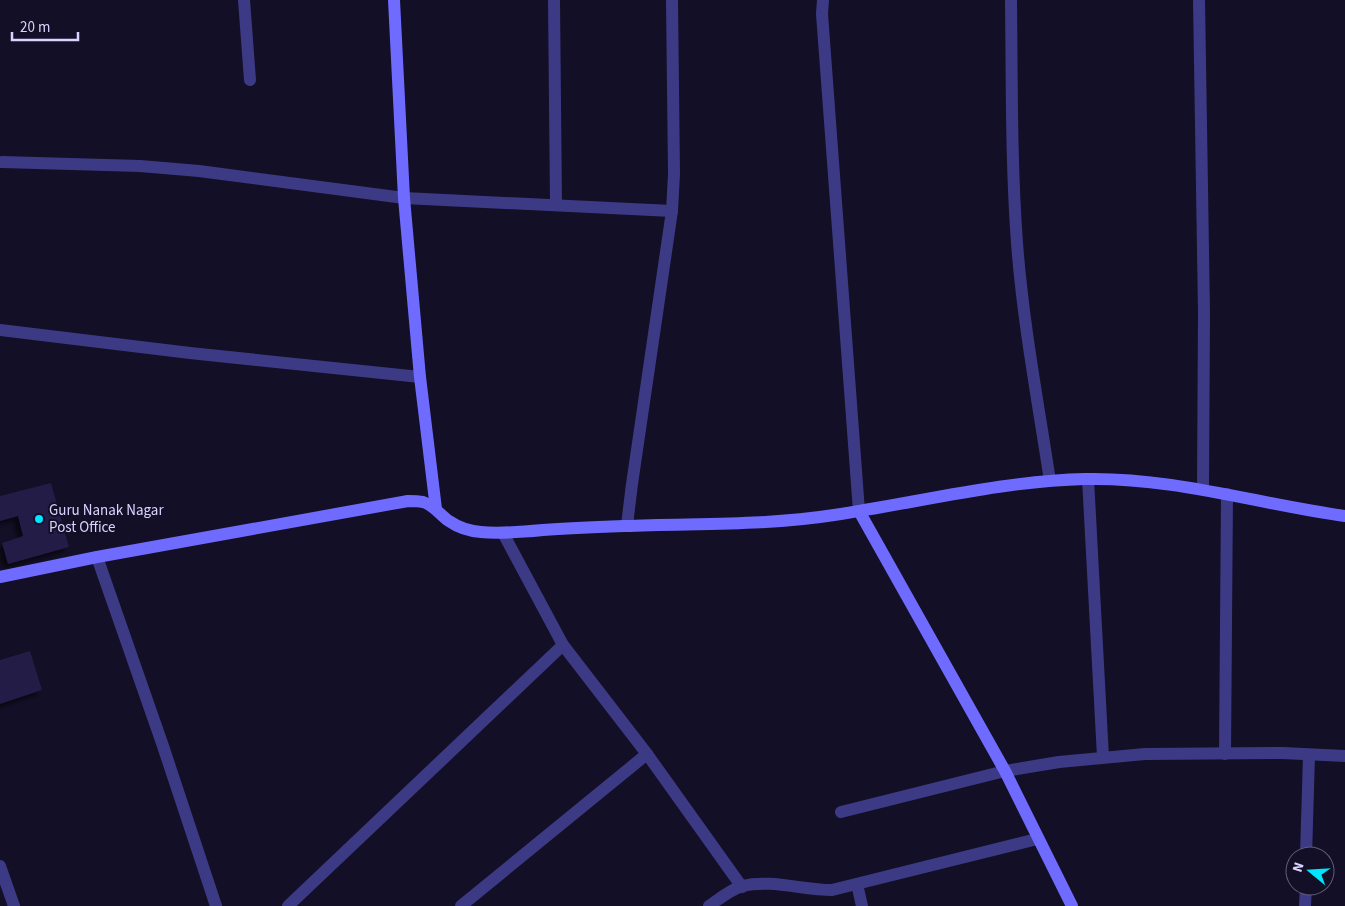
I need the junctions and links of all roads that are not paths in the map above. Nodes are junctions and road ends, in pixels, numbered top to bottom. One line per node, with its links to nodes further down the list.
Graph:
1 (244, 0): 8 (street)
2 (394, 0): 10 (street)
3 (554, 0): 11 (street)
4 (672, 0): 12 (street)
5 (822, 0): 20 (street)
6 (1011, 0): 16 (street)
7 (1199, 0): 17 (street)
8 (250, 80)
9 (2, 162): 10 (street)
10 (404, 198): 11 (street); 14 (street)
11 (556, 205): 12 (street)
12 (672, 212): 22 (street)
13 (0, 330): 14 (street)
14 (420, 377): 19 (street)
15 (1088, 479): 16 (street); 17 (street); 31 (street)
16 (1050, 481): 20 (street)
17 (1203, 489): 18 (street)
18 (1227, 494): 21 (street); 28 (street)
19 (436, 509): 23 (street); 24 (street)
20 (859, 511): 22 (street); 32 (street)
21 (1345, 516)
22 (627, 526): 23 (street)
23 (503, 533): 26 (street)
24 (97, 557): 25 (street); 40 (street)
25 (0, 577)
26 (563, 645): 27 (street); 41 (street)
27 (647, 754): 38 (street); 42 (street)
28 (1225, 754): 29 (street); 31 (street)
29 (1309, 755): 30 (street); 35 (street)
30 (1345, 756)
31 (1103, 758): 32 (street)
32 (1005, 772): 33 (street); 34 (street)
33 (841, 812)
34 (1037, 839): 37 (street); 45 (street)
35 (1306, 846)
36 (0, 866): 39 (street)
37 (858, 884): 38 (street); 44 (street)
38 (742, 887): 43 (street)
39 (14, 906)
40 (216, 906)
41 (288, 906)
42 (461, 906)
43 (709, 906)
44 (862, 906)
45 (1072, 906)

